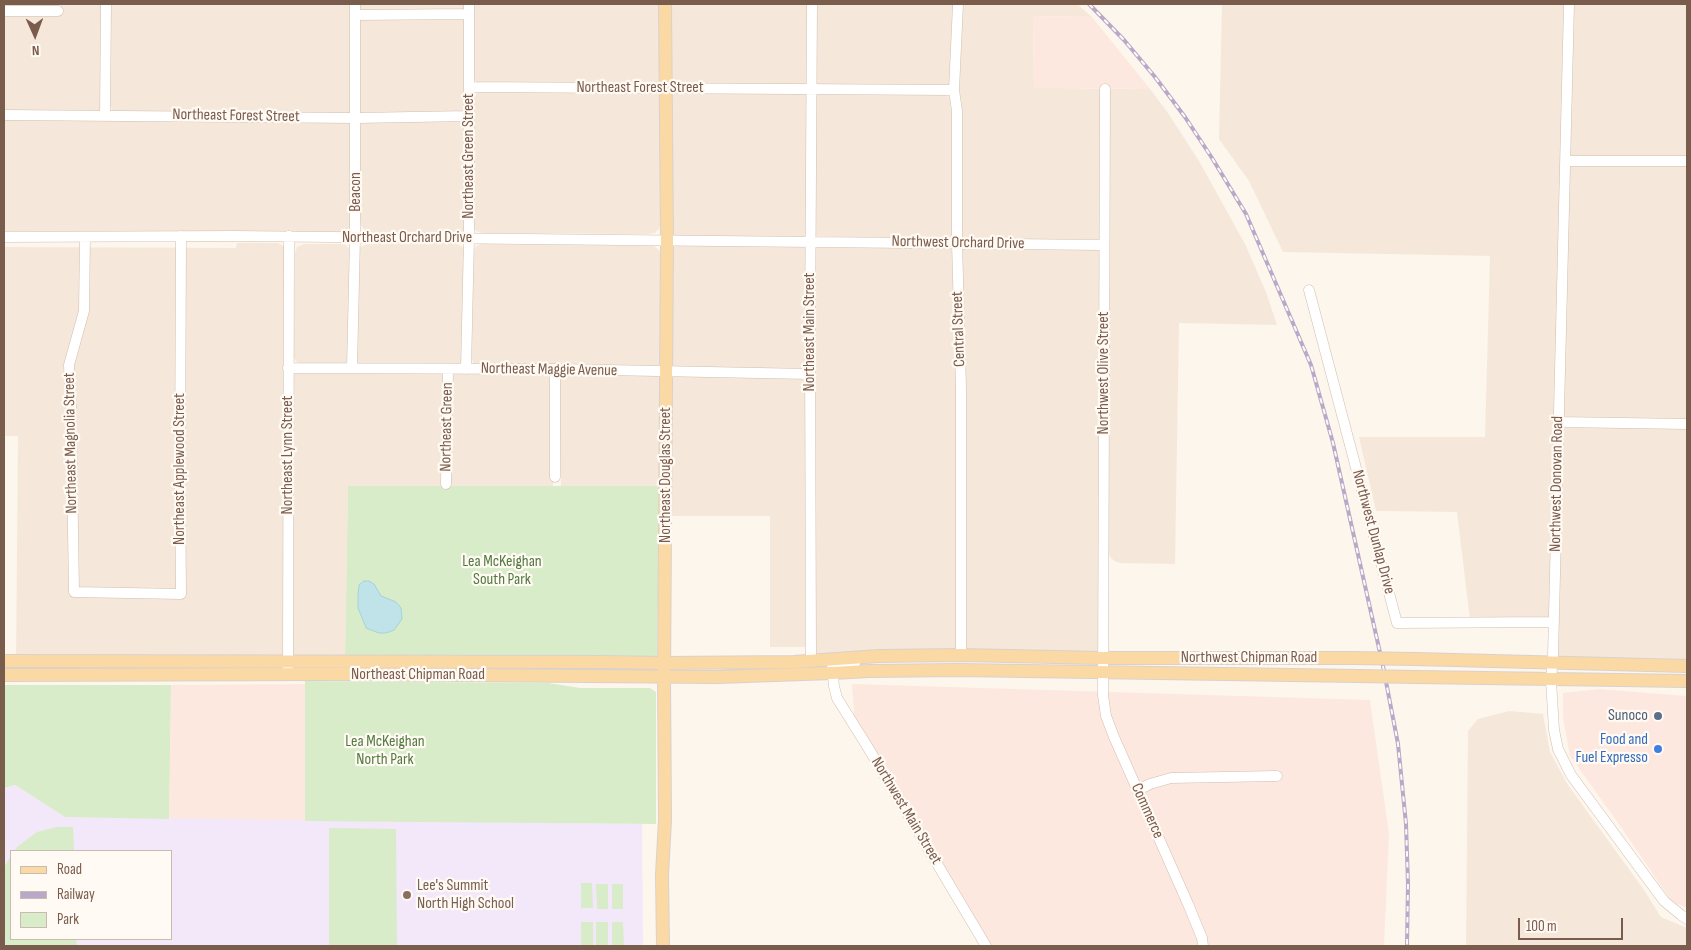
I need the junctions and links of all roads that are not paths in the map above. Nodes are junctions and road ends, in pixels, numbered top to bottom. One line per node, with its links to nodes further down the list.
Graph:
1 (106, 4): 17 (street)
2 (355, 4): 10 (street, Beacon)
3 (665, 4): 12 (main road, Northeast Douglas Street)
4 (812, 4): 13 (street, Northeast Main Street)
5 (958, 4): 15 (street, Central Street)
6 (1569, 4): 20 (street, Northwest Donovan Road)
7 (469, 9): 10 (street); 11 (street, Northeast Green Street)
8 (4, 11): 9 (street)
9 (58, 11)
10 (356, 15): 19 (street, Beacon)
11 (469, 87): 12 (street, Northeast Forest Street); 18 (street, Northeast Green Street)
12 (665, 88): 13 (street, Northeast Forest Street); 28 (main road, Northeast Douglas Street)
13 (811, 89): 15 (street, Northeast Forest Street); 29 (street, Northeast Main Street)
14 (1106, 89): 31 (street, Northwest Olive Street)
15 (954, 90): 30 (street, Central Street)
16 (4, 115): 17 (street, Northeast Forest Street)
17 (105, 115): 19 (street, Northeast Forest Street)
18 (468, 116): 19 (street, Northeast Forest Street); 27 (street, Northeast Green Street)
19 (356, 118): 26 (street, Beacon)
20 (1566, 161): 21 (street); 40 (street, Northwest Donovan Road)
21 (1687, 162)
22 (181, 236): 23 (street, Northeast Orchard Drive); 25 (street, Northeast Orchard Drive); 44 (street, Northeast Applewood Street)
23 (288, 236): 26 (street, Northeast Orchard Drive); 33 (street, Northeast Lynn Street)
24 (4, 237): 25 (street, Northeast Orchard Drive)
25 (85, 237): 44 (street, Northeast Magnolia Street)
26 (355, 238): 27 (street, Northeast Orchard Drive); 34 (street, Beacon)
27 (469, 238): 28 (street, Northeast Orchard Drive); 35 (street, Northeast Green Street)
28 (666, 241): 29 (street, Northeast Orchard Drive); 38 (main road, Northeast Douglas Street)
29 (811, 241): 30 (street, Northwest Orchard Drive); 39 (street, Northeast Main Street)
30 (957, 242): 31 (street, Northwest Orchard Drive); 46 (street, Central Street)
31 (1104, 245): 48 (street, Northwest Olive Street)
32 (1309, 290): 45 (street, Northwest Dunlap Drive)
33 (288, 368): 34 (street, Northeast Maggie Avenue); 54 (street, Northeast Lynn Street)
34 (352, 368): 37 (street, Northeast Maggie Avenue)
35 (466, 369): 36 (street, Northeast Maggie Avenue); 37 (street, Northeast Maggie Avenue)
36 (555, 369): 38 (street, Northeast Maggie Avenue); 42 (street)
37 (448, 370): 43 (street, Northeast Green)
38 (666, 372): 39 (street, Northeast Maggie Avenue); 51 (main road, Northeast Douglas Street)
39 (810, 374): 49 (street, Northeast Main Street)
40 (1558, 422): 41 (street); 45 (street, Northwest Donovan Road)
41 (1687, 424)
42 (555, 476)
43 (446, 484)
44 (74, 592)
45 (1554, 622): 52 (street, Northwest Donovan Road)
46 (961, 655): 47 (main road, Northwest Chipman Road); 48 (main road, Northwest Chipman Road)
47 (879, 656): 49 (main road, Northwest Chipman Road); 56 (street)
48 (1102, 658): 52 (main road, Northwest Chipman Road, bridge); 55 (street, Northwest Olive Street)
49 (811, 660): 51 (main road, Northeast Chipman Road)
50 (4, 661): 54 (main road, Northeast Chipman Road)
51 (665, 664): 54 (main road, Northeast Chipman Road); 58 (main road, Northeast Douglas Street)
52 (1553, 664): 53 (main road, Northwest Chipman Road); 59 (street, Northwest Donovan Road)
53 (1687, 666)
54 (288, 668): 57 (main road, Northeast Chipman Road); 58 (main road, Northeast Chipman Road)
55 (1102, 672): 56 (main road, Northwest Chipman Road); 59 (main road, Northwest Chipman Road, bridge); 62 (street, Commerce)
56 (832, 673): 58 (main road, Northeast Chipman Road); 65 (street, Northwest Main Street)
57 (4, 675)
58 (664, 677): 64 (main road, Northeast Douglas Street)
59 (1551, 680): 60 (main road, Northwest Chipman Road); 63 (street, Northwest Donovan Road)
60 (1687, 681)
61 (1277, 776): 62 (street)
62 (1138, 790): 66 (street, Commerce)
63 (1687, 919)
64 (663, 946)
65 (986, 946)
66 (1204, 946)

